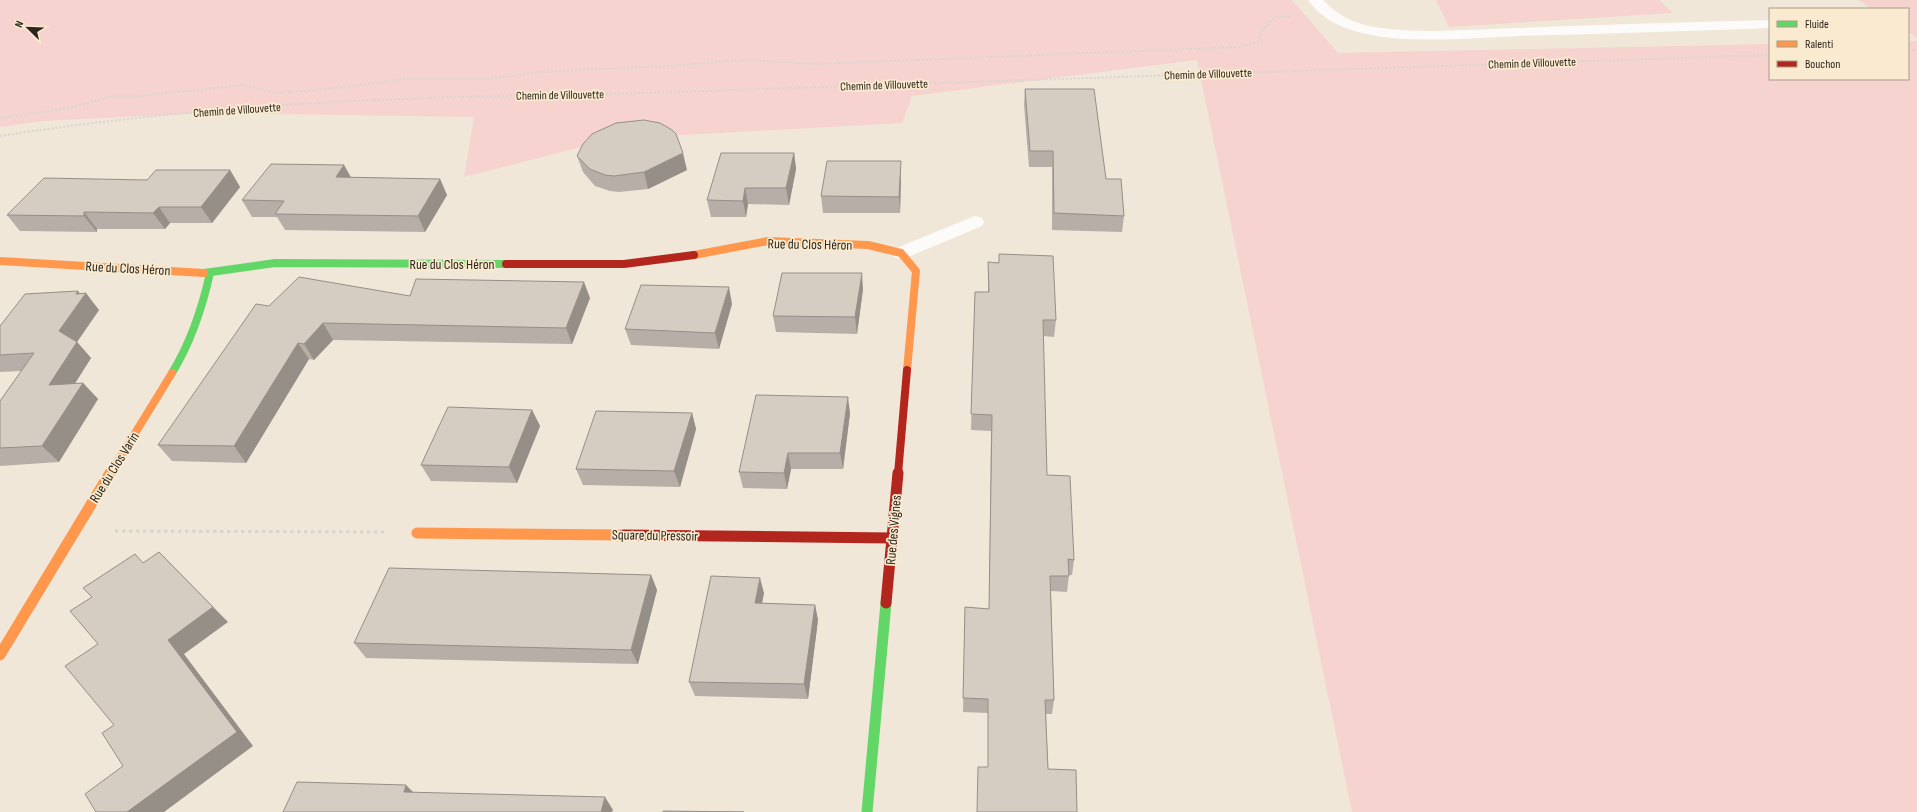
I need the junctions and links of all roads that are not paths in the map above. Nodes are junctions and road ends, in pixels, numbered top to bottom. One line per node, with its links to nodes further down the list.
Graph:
1 (1315, 0): 2 (lane)
2 (1769, 24)
3 (975, 222): 4 (street)
4 (901, 253): 6 (street, Rue du Clos Héron); 8 (street, Rue des Vignes)
5 (0, 261): 6 (street, Rue du Clos Héron)
6 (210, 273): 9 (street, Rue du Clos Varin)
7 (417, 532): 8 (street, Square du Pressoir)
8 (892, 538): 10 (street, Rue des Vignes)
9 (0, 654)
10 (867, 812)

